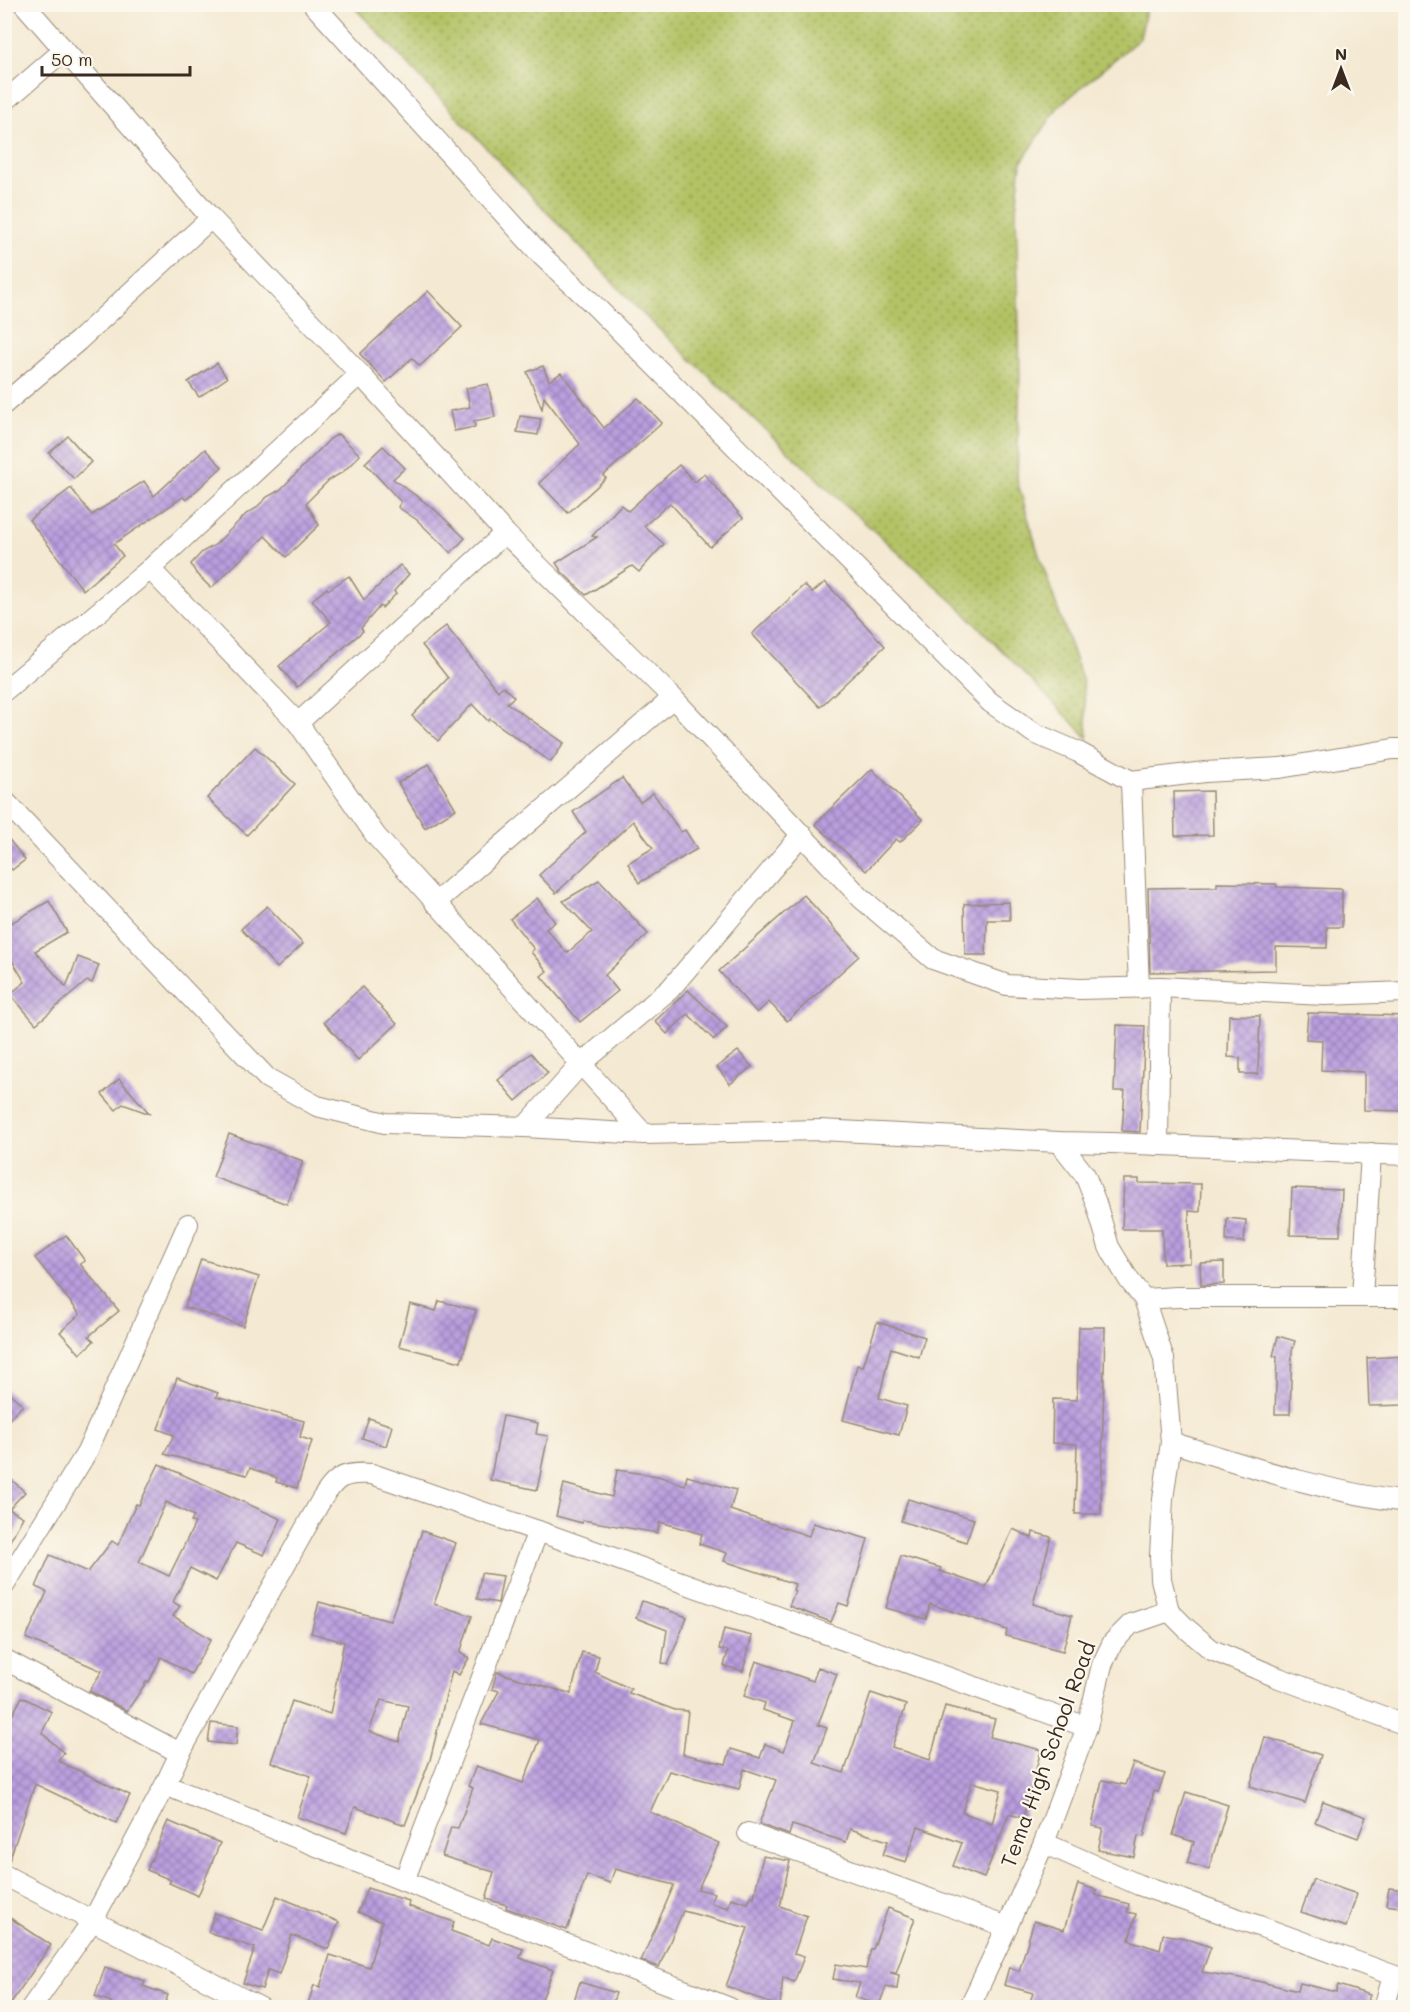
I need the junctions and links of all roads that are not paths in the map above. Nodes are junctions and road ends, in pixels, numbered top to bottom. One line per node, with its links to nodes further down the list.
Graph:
1 (24, 4): 3 (street)
2 (313, 4): 14 (street)
3 (64, 50): 4 (street); 5 (street)
4 (4, 102)
5 (212, 218): 6 (street); 7 (street)
6 (360, 374): 8 (street); 9 (street)
7 (4, 404)
8 (505, 532): 11 (street); 12 (street)
9 (150, 569): 10 (street); 12 (street)
10 (4, 691)
11 (673, 698): 16 (street); 17 (street)
12 (298, 723): 17 (street)
13 (1406, 749): 14 (street)
14 (1131, 781): 19 (street)
15 (4, 800): 22 (street)
16 (802, 834): 19 (street); 21 (street)
17 (435, 903): 21 (street)
18 (1160, 987): 19 (street); 20 (street); 25 (street)
19 (1139, 988)
20 (1406, 992)
21 (581, 1064): 22 (street); 23 (street)
22 (525, 1127): 23 (street)
23 (644, 1134): 24 (street)
24 (1059, 1142): 25 (street); 31 (street)
25 (1158, 1145): 26 (street)
26 (1371, 1153): 27 (street); 29 (street)
27 (1406, 1155)
28 (188, 1224): 35 (street)
29 (1362, 1297): 30 (street); 31 (street)
30 (1406, 1297)
31 (1144, 1299): 32 (street)
32 (1171, 1442): 33 (street); 36 (street)
33 (1406, 1502)
34 (538, 1531): 39 (street); 40 (street); 45 (street)
35 (4, 1586)
36 (1169, 1611): 38 (street); 39 (street, Tema High School Road)
37 (4, 1659): 40 (street)
38 (1406, 1725)
39 (1087, 1727): 43 (street, Tema High School Road)
40 (180, 1753): 41 (street)
41 (165, 1785): 45 (street); 46 (street)
42 (748, 1833): 47 (street)
43 (1044, 1843): 47 (street, Tema High School Road); 48 (street)
44 (4, 1875): 46 (street)
45 (404, 1881): 51 (street)
46 (93, 1920): 49 (street); 50 (street)
47 (1007, 1927): 52 (street, Tema High School Road)
48 (1399, 1978): 53 (street)
49 (31, 2007)
50 (261, 2007)
51 (730, 2007)
52 (969, 2007)
53 (1384, 2007)

